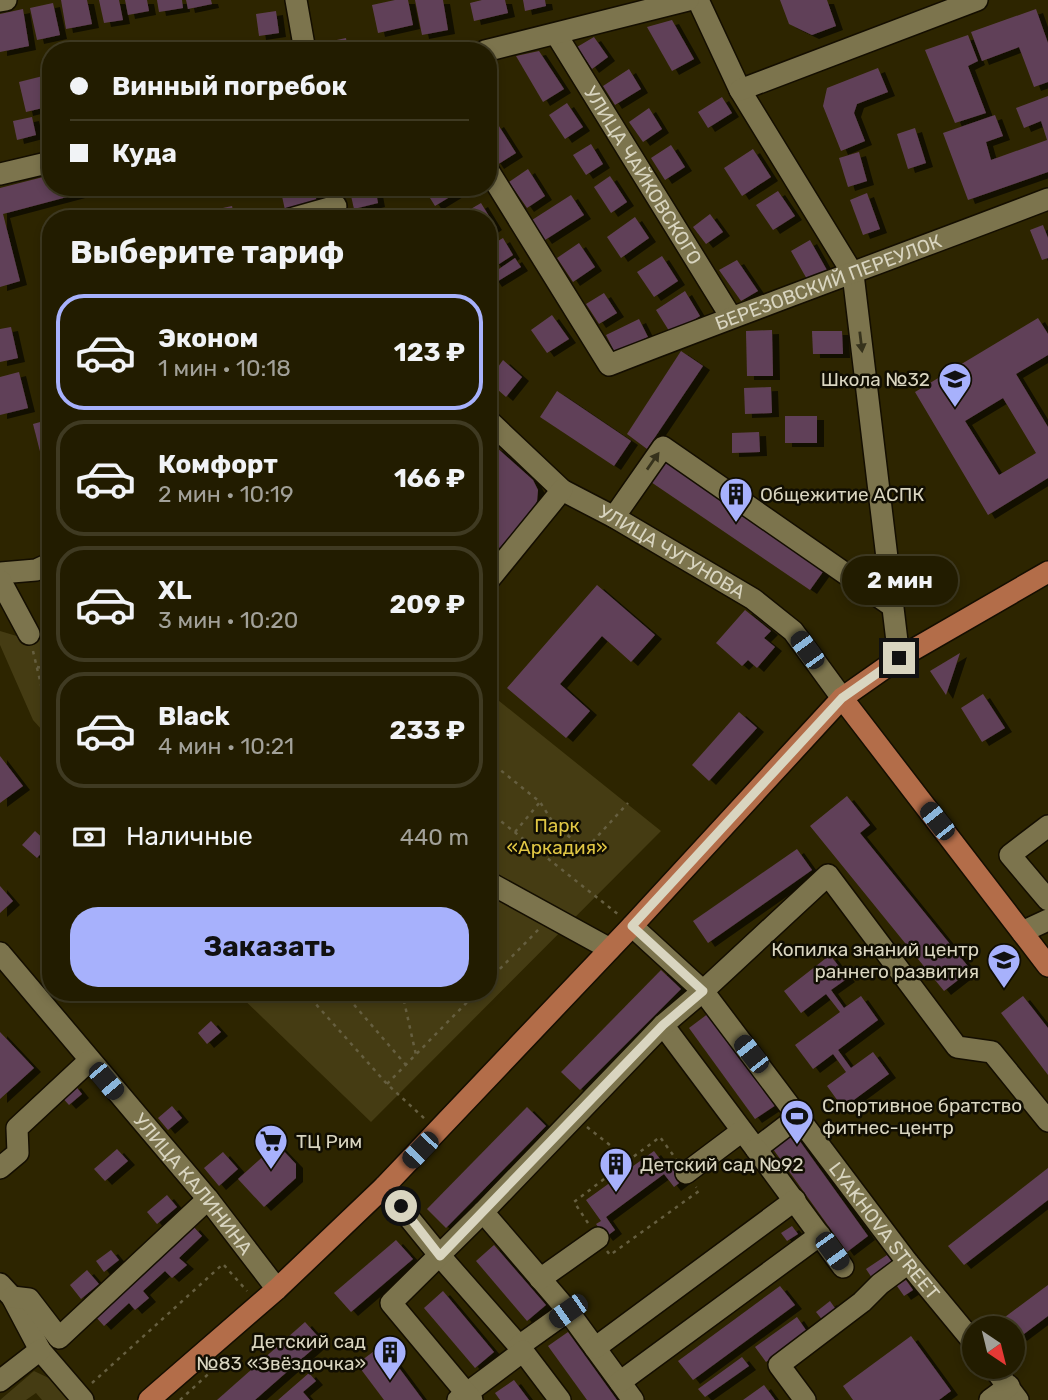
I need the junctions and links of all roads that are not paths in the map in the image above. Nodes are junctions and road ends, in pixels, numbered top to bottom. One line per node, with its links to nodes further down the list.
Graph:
1 (6, 0): 6 (street)
2 (296, 0): 8 (street)
3 (688, 0): 7 (street)
4 (698, 0): 10 (street)
5 (977, 0): 10 (street)
6 (0, 1)
7 (556, 34): 9 (street); 18 (street, УЛИЦА ЧАЙКОВСКОГО)
8 (303, 42)
9 (497, 48)
10 (740, 90): 17 (street)
11 (42, 164): 12 (street)
12 (0, 174)
13 (497, 185): 18 (street, БЕРЕЗОВСКИЙ ПЕРЕУЛОК)
14 (1048, 199): 17 (street, БЕРЕЗОВСКИЙ ПЕРЕУЛОК)
15 (336, 204): 16 (street)
16 (318, 210)
17 (853, 274): 18 (street, БЕРЕЗОВСКИЙ ПЕРЕУЛОК); 27 (street, one-way to 27)
18 (731, 317)
19 (497, 429): 20 (street, УЛИЦА ЧУГУНОВА)
20 (562, 490): 21 (street, УЛИЦА ЧУГУНОВА); 23 (street)
21 (614, 517): 27 (street, one-way to 27); 30 (street, УЛИЦА ЧУГУНОВА)
22 (42, 567): 25 (street)
23 (497, 570)
24 (1048, 572): 29 (main road)
25 (0, 573)
26 (0, 580): 28 (street)
27 (892, 606): 29 (street)
28 (29, 634)
29 (899, 658): 30 (main road)
30 (842, 698): 35 (main road); 36 (main road)
31 (1048, 826): 33 (street)
32 (497, 887): 37 (street)
33 (1048, 900)
34 (1048, 920): 36 (street)
35 (632, 926): 37 (main road); 40 (street, LYAKHOVA STREET)
36 (1022, 932): 39 (main road)
37 (610, 949): 51 (main road)
38 (0, 953): 42 (street, УЛИЦА КАЛИНИНА)
39 (1048, 966)
40 (703, 991): 41 (street); 43 (street, LYAKHOVA STREET); 45 (street)
41 (663, 1025): 46 (street); 54 (street)
42 (89, 1061): 47 (street); 52 (street, УЛИЦА КАЛИНИНА)
43 (799, 1116): 48 (street); 58 (street, LYAKHOVA STREET)
44 (0, 1120): 47 (street)
45 (1048, 1121)
46 (743, 1131): 48 (street); 50 (street)
47 (17, 1139): 49 (street)
48 (756, 1149): 53 (street)
49 (0, 1168)
50 (686, 1173)
51 (384, 1187): 57 (street); 61 (main road)
52 (208, 1199): 61 (street, УЛИЦА КАЛИНИНА); 62 (street)
53 (794, 1200): 55 (street); 66 (street)
54 (483, 1212): 57 (street); 60 (street)
55 (820, 1235): 59 (street); 70 (street)
56 (598, 1238): 60 (street)
57 (440, 1256): 65 (street); 74 (street)
58 (908, 1263): 64 (street, LYAKHOVA STREET); 77 (street)
59 (844, 1267)
60 (540, 1279): 63 (street)
61 (276, 1289): 73 (main road)
62 (6, 1290): 67 (street)
63 (568, 1311): 65 (street); 66 (street)
64 (962, 1328)
65 (521, 1348): 74 (street); 75 (street)
66 (595, 1348): 70 (street)
67 (40, 1350): 69 (street); 72 (street)
68 (1003, 1379): 71 (street)
69 (0, 1381)
70 (620, 1382): 76 (street)
71 (1014, 1393): 78 (street)
72 (81, 1398)
73 (155, 1398)
74 (466, 1398)
75 (560, 1400)
76 (632, 1400)
77 (805, 1400)
78 (990, 1400)

